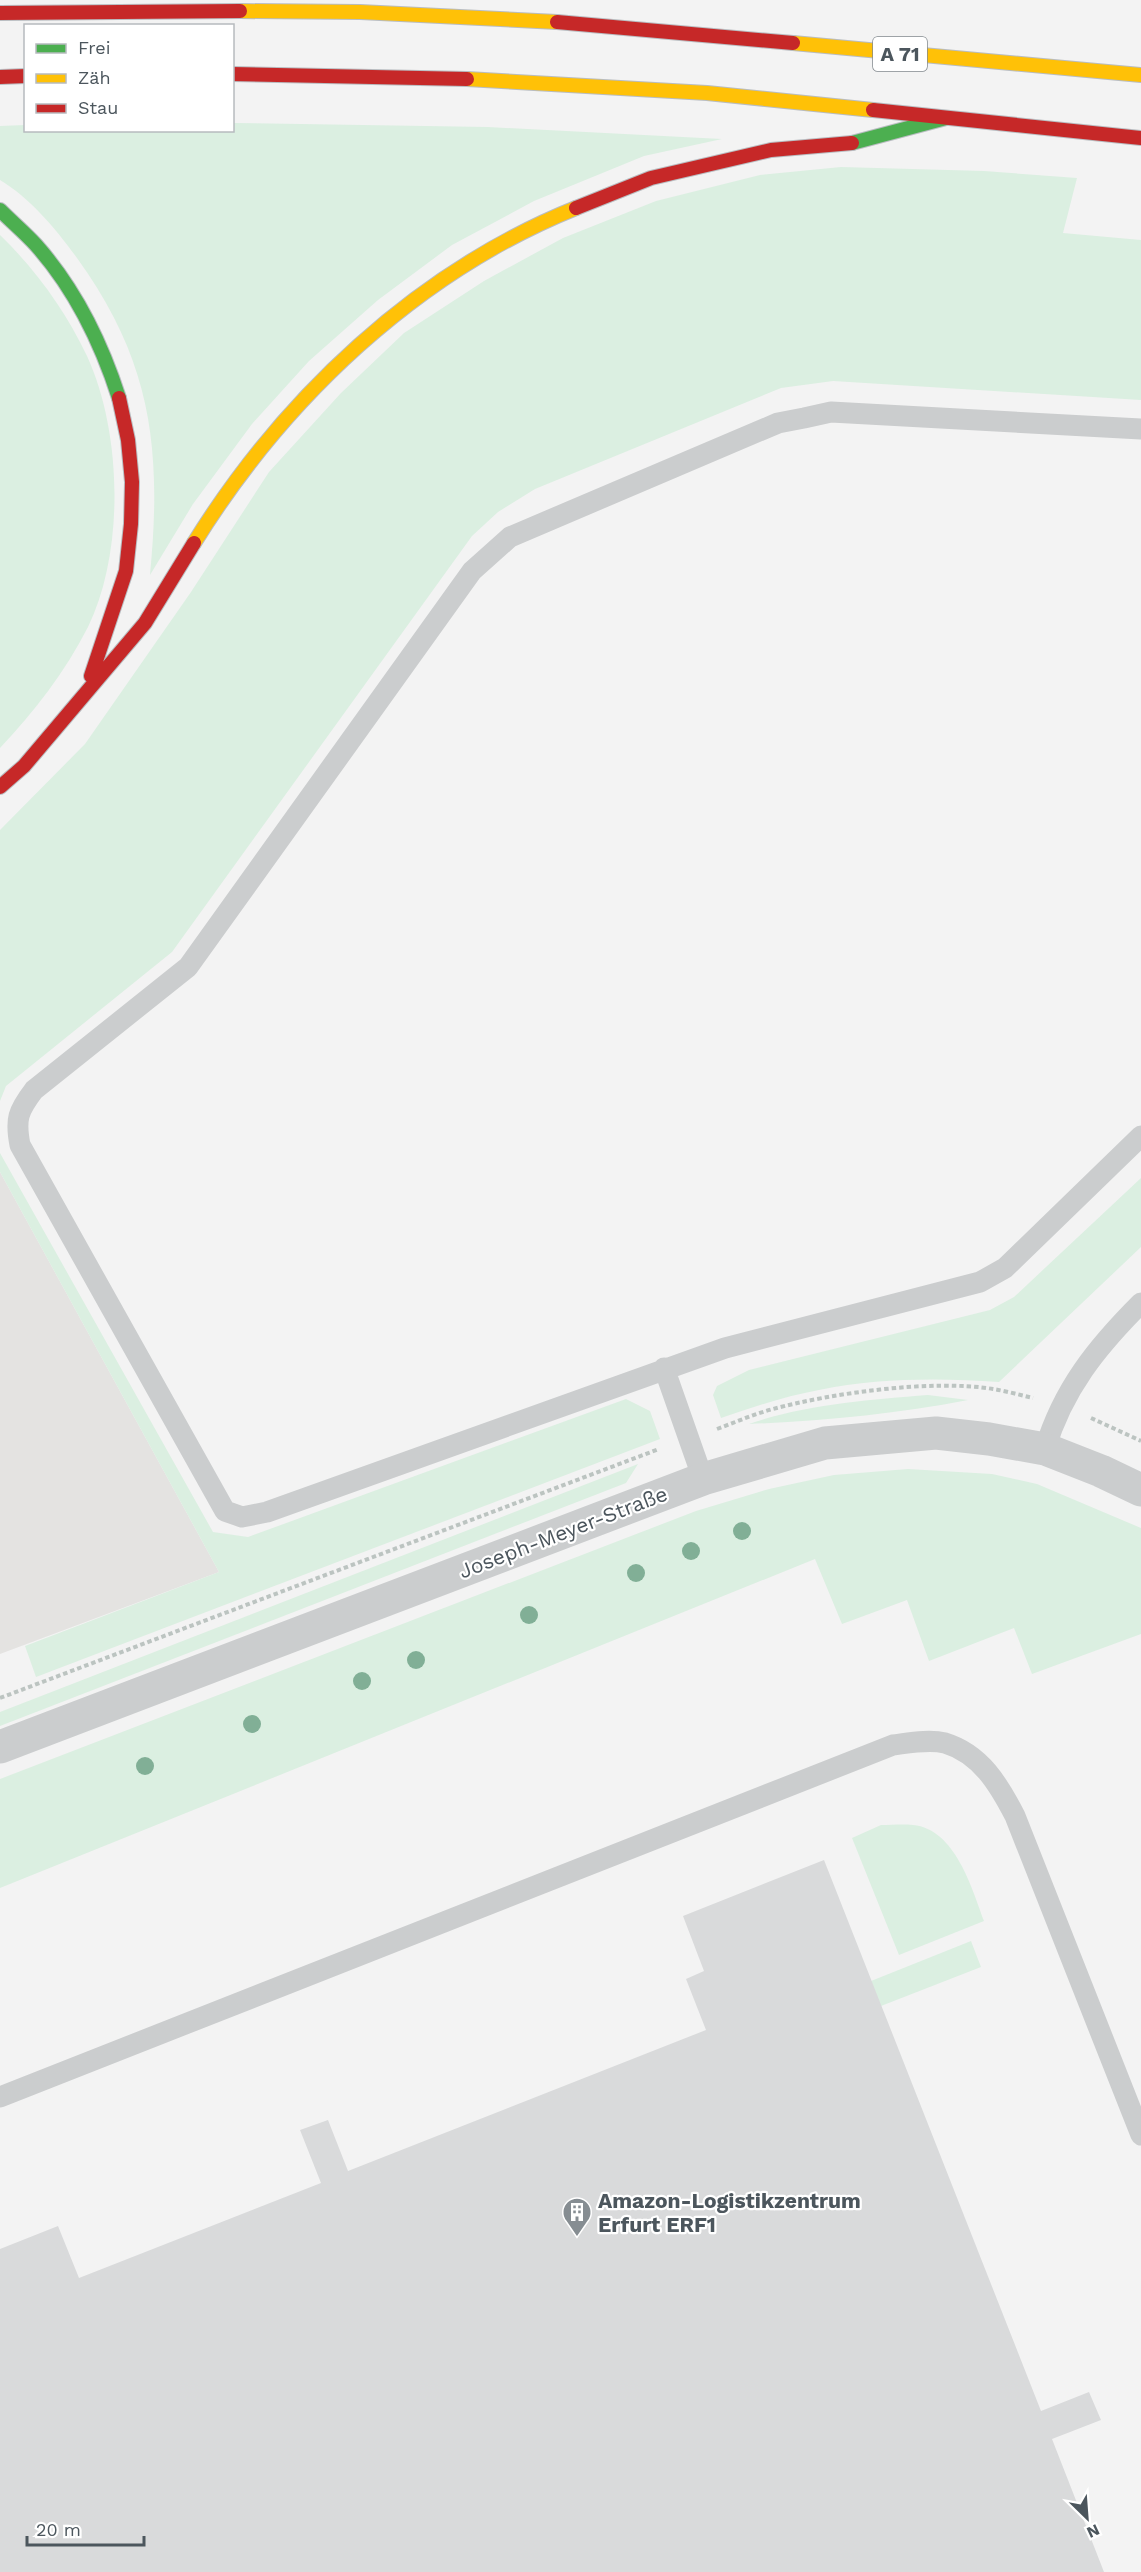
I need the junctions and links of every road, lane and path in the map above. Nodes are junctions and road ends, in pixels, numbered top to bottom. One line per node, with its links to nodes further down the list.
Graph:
1 (531, 5): 3 (highway)
2 (0, 13): 3 (highway, A 71)
3 (557, 22): 5 (highway, A 71)
4 (234, 74): 8 (highway)
5 (1141, 75)
6 (24, 76): 7 (highway)
7 (0, 77)
8 (946, 118): 9 (highway); 12 (highway)
9 (1141, 138)
10 (0, 210): 12 (highway)
11 (1141, 429): 16 (lane)
12 (86, 691): 13 (highway)
13 (0, 787)
14 (1141, 1136): 16 (lane)
15 (1141, 1303): 17 (lane)
16 (664, 1368): 18 (lane)
17 (1045, 1449): 18 (street, Joseph-Meyer-Straße); 19 (street, Joseph-Meyer-Straße)
18 (703, 1479): 20 (street, Joseph-Meyer-Straße)
19 (1141, 1490)
20 (0, 1747)
21 (0, 2097): 22 (lane)
22 (1141, 2135)

